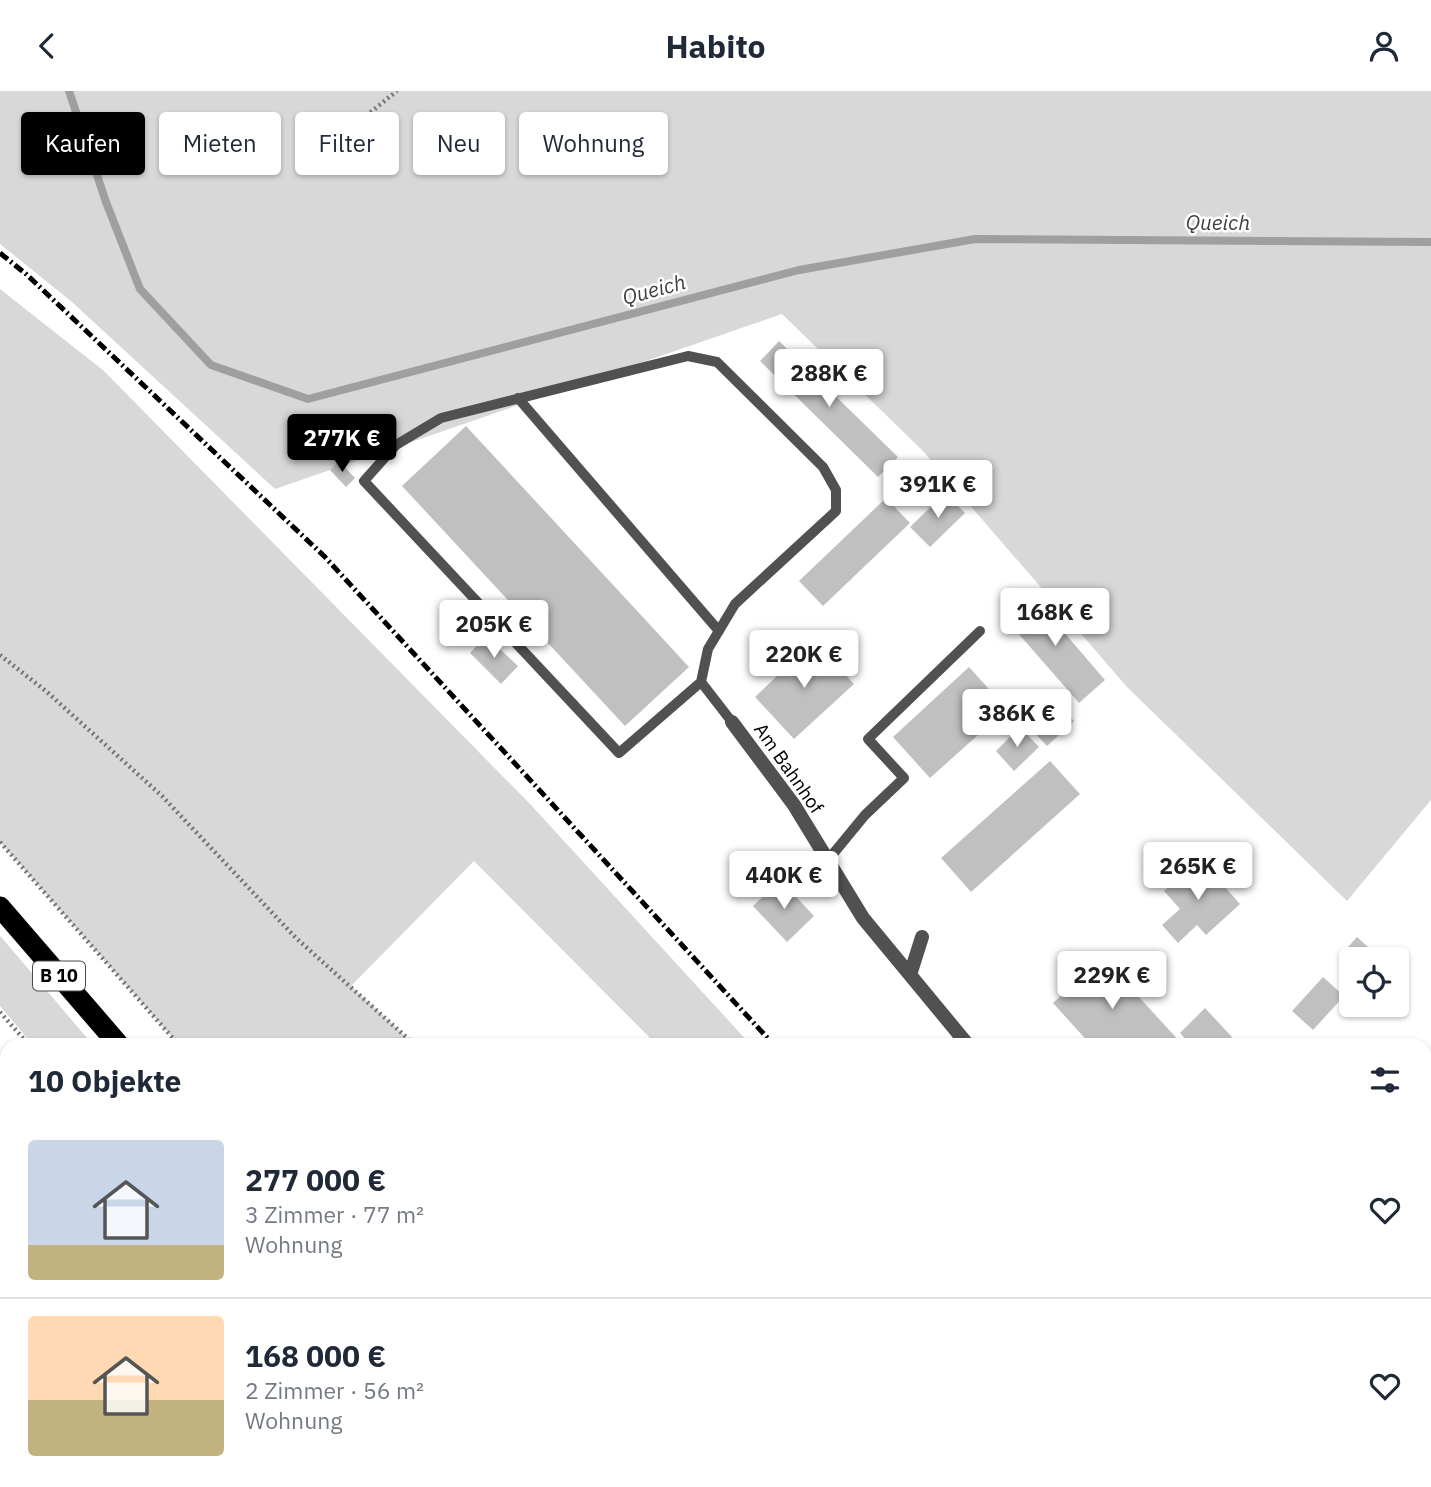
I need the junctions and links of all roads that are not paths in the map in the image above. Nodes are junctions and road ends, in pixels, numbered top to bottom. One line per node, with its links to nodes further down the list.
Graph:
1 (518, 398): 2 (lane); 2 (lane); 4 (lane)
2 (719, 631): 4 (lane)
3 (980, 631): 6 (lane)
4 (701, 682): 5 (lane)
5 (732, 722): 6 (street, Am Bahnhof)
6 (828, 860): 9 (street, Am Bahnhof)
7 (0, 908): 10 (highway, B 10)
8 (922, 937): 9 (street)
9 (910, 975): 11 (street, Am Bahnhof)
10 (113, 1038)
11 (962, 1038)

